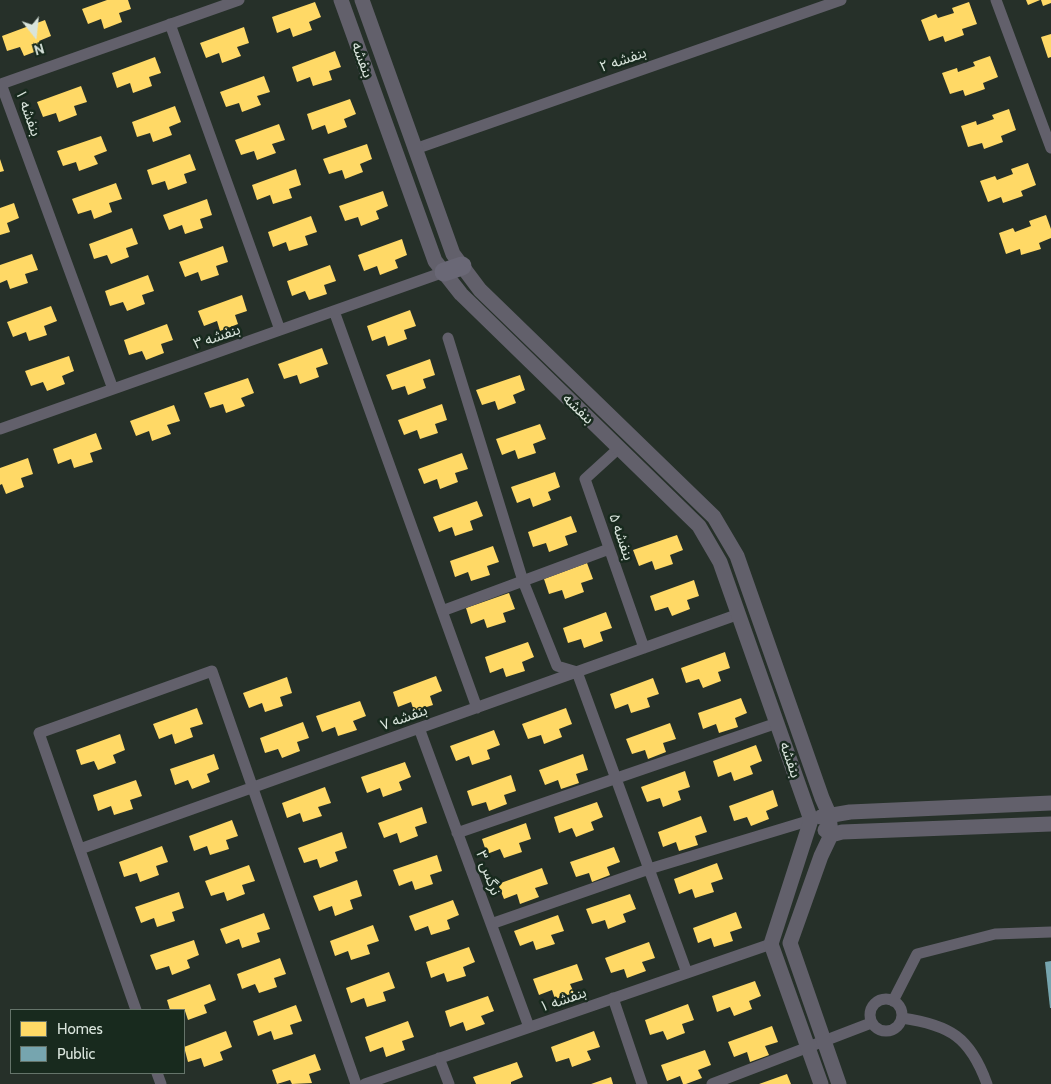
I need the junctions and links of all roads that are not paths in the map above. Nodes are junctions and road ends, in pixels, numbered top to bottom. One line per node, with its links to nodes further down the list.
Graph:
1 (239, 0): 6 (street, بنفشه ۱)
2 (340, 0): 10 (street, بنفشه)
3 (362, 0): 8 (street, بنفشه)
4 (841, 0): 8 (street, بنفشه ۲)
5 (996, 0): 7 (street)
6 (170, 24): 12 (street); 14 (street, بنفشه ۱)
7 (1051, 148)
8 (415, 149): 9 (street, بنفشه)
9 (462, 266): 10 (main road); 30 (street, بنفشه)
10 (444, 272): 11 (street, بنفشه ۳); 16 (street, بنفشه)
11 (334, 311): 12 (street, بنفشه ۳); 19 (street)
12 (280, 330): 14 (street, بنفشه ۳)
13 (448, 338): 18 (street)
14 (113, 389): 15 (street, بنفشه ۳)
15 (0, 429)
16 (619, 448): 17 (street, بنفشه ۵); 20 (street, بنفشه)
17 (609, 549): 18 (street); 21 (street, بنفشه ۵)
18 (523, 580): 19 (street); 22 (street)
19 (442, 611): 23 (street)
20 (739, 614): 21 (street, بنفشه ۷); 24 (street, بنفشه)
21 (644, 648): 22 (street, بنفشه ۷)
22 (577, 672): 23 (street, بنفشه ۷); 26 (street)
23 (477, 708): 25 (street, بنفشه ۷)
24 (777, 723): 26 (street); 31 (street, بنفشه)
25 (419, 728): 27 (street, بنفشه ۷); 34 (street, نرگس ۳)
26 (617, 779): 34 (street); 37 (street)
27 (252, 788): 36 (street, بنفشه ۷); 36 (street); 52 (street)
28 (1051, 803): 29 (street)
29 (981, 806): 30 (street); 33 (street)
30 (830, 814): 31 (street); 35 (street)
31 (812, 820): 35 (street); 37 (street); 41 (street)
32 (1051, 824): 33 (street)
33 (982, 827): 35 (street)
34 (458, 833): 38 (street, نرگس ۳)
35 (831, 835): 40 (street)
36 (80, 849): 45 (street)
37 (649, 869): 38 (street); 42 (street)
38 (491, 924): 48 (street, نرگس ۳)
39 (1051, 932): 44 (street)
40 (790, 943): 41 (street); 49 (street)
41 (771, 944): 42 (street, بنفشه ۱); 50 (street)
42 (687, 973): 43 (street, بنفشه ۱)
43 (613, 998): 48 (street, بنفشه ۱); 55 (street)
44 (893, 1001): 46 (street); 47 (street)
45 (136, 1009)
46 (902, 1018): 47 (street); 59 (street)
47 (871, 1023): 49 (street)
48 (529, 1027): 51 (street, بنفشه ۱)
49 (824, 1041): 50 (street); 58 (street)
50 (808, 1048): 56 (street); 57 (street)
51 (439, 1058): 53 (street, بنفشه ۱); 54 (street)
52 (356, 1084)
53 (365, 1084)
54 (448, 1084)
55 (642, 1084)
56 (712, 1084)
57 (821, 1084)
58 (839, 1084)
59 (987, 1084)

